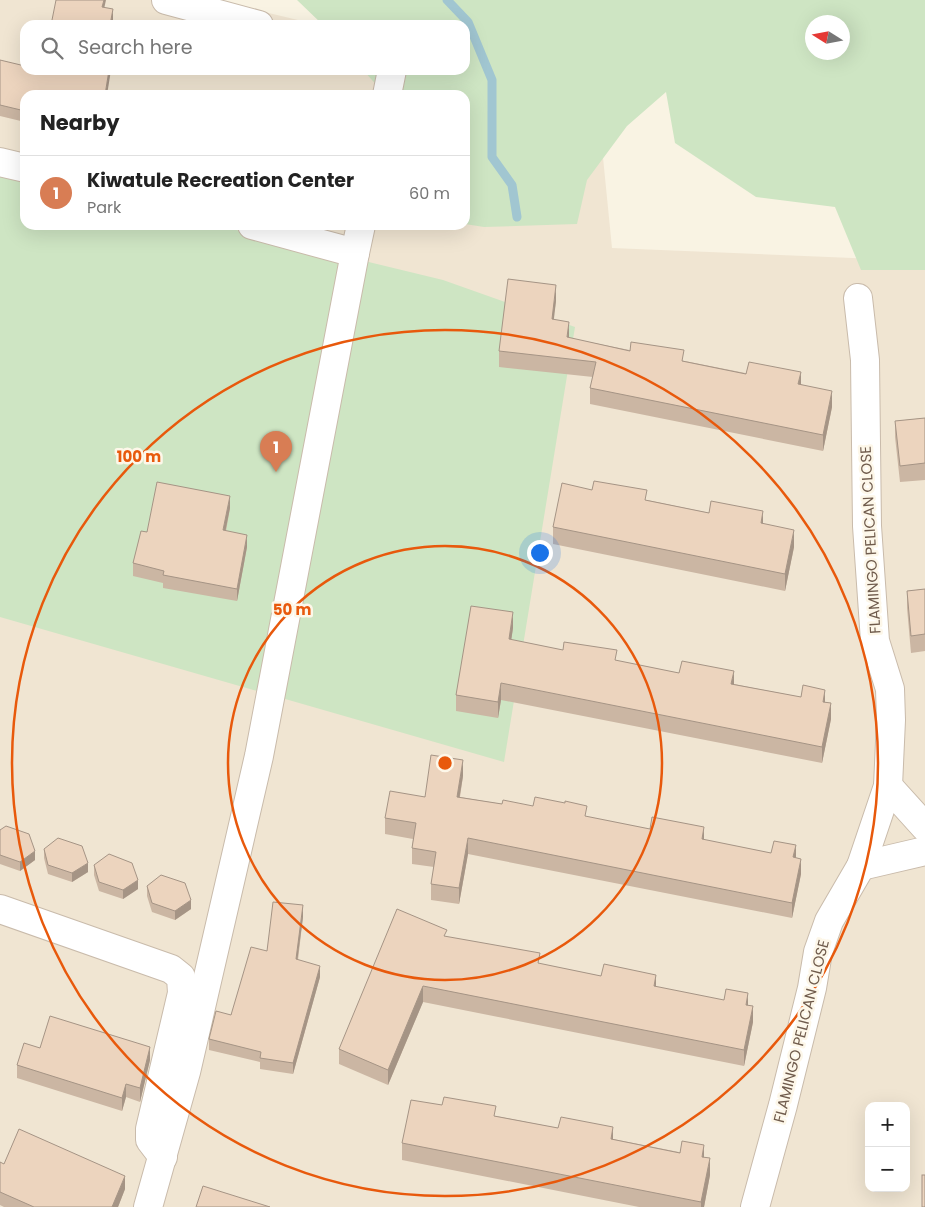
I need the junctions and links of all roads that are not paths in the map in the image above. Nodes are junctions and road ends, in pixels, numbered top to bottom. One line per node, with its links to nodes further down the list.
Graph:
1 (166, 0): 2 (street)
2 (240, 20)
3 (391, 75): 4 (street)
4 (388, 90)
5 (0, 162): 6 (street)
6 (20, 167)
7 (270, 230): 9 (street)
8 (360, 230): 9 (street)
9 (355, 253): 16 (street)
10 (858, 298): 11 (street, FLAMINGO PELICAN CLOSE)
11 (888, 786): 12 (street); 14 (street, FLAMINGO PELICAN CLOSE)
12 (925, 827)
13 (925, 851): 14 (street)
14 (861, 866): 18 (street, FLAMINGO PELICAN CLOSE)
15 (0, 908): 16 (street)
16 (164, 1157): 17 (street)
17 (148, 1207)
18 (755, 1207)

